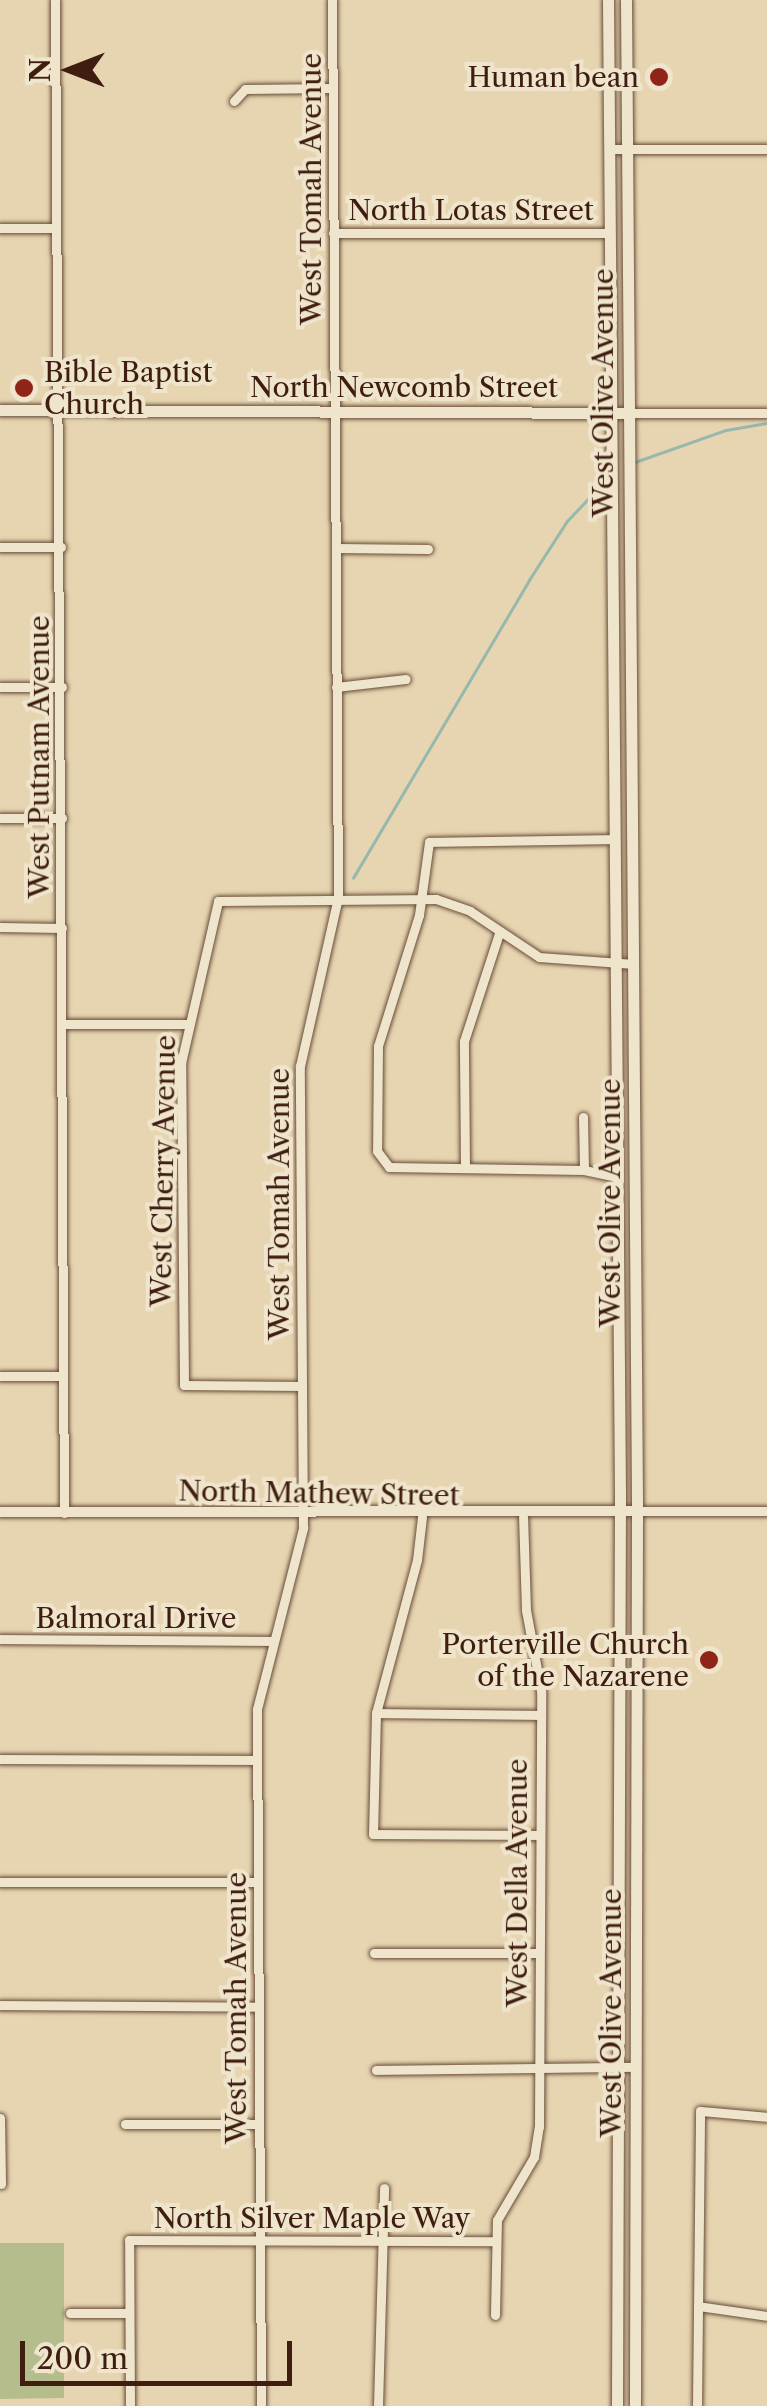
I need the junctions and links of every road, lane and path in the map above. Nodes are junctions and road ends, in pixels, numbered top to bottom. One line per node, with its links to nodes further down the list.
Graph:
1 (55, 0): 11 (street, West Putnam Avenue)
2 (332, 0): 5 (street, West Tomah Avenue)
3 (608, 0): 7 (main road, West Olive Avenue)
4 (626, 0): 8 (main road, West Olive Avenue)
5 (332, 88): 6 (street); 12 (street, West Tomah Avenue)
6 (234, 101)
7 (609, 149): 8 (street); 13 (main road, West Olive Avenue)
8 (626, 149): 9 (street); 18 (main road, West Olive Avenue)
9 (767, 149)
10 (0, 228): 11 (street)
11 (56, 228): 15 (street, West Putnam Avenue)
12 (333, 233): 13 (street, North Lotas Street); 16 (street, West Tomah Avenue)
13 (610, 233): 17 (main road, West Olive Avenue)
14 (0, 410): 15 (main road, North Newcomb Street)
15 (58, 410): 16 (main road, North Newcomb Street); 21 (street, West Putnam Avenue)
16 (335, 412): 17 (main road, North Newcomb Street); 22 (street, West Tomah Avenue)
17 (611, 413): 18 (main road, North Newcomb Street); 30 (main road, West Olive Avenue)
18 (628, 413): 19 (street); 37 (main road, West Olive Avenue)
19 (767, 413)
20 (0, 547): 21 (street)
21 (61, 547): 26 (street, West Putnam Avenue)
22 (336, 548): 23 (street); 27 (street, West Tomah Avenue)
23 (428, 549)
24 (406, 679): 27 (street)
25 (0, 687): 26 (street)
26 (62, 687): 29 (street, West Putnam Avenue)
27 (336, 687): 31 (street, West Tomah Avenue)
28 (0, 818): 29 (street)
29 (62, 818): 34 (street, West Putnam Avenue)
30 (614, 839): 32 (street); 36 (main road, West Olive Avenue)
31 (338, 896): 32 (street); 39 (street, West Cherry Avenue); 46 (street, West Tomah Avenue)
32 (422, 897): 35 (street); 41 (street)
33 (0, 928): 34 (street)
34 (62, 928): 38 (street, West Putnam Avenue)
35 (499, 933): 36 (street); 41 (street)
36 (615, 964): 37 (street); 43 (main road, West Olive Avenue)
37 (634, 964): 47 (main road, West Olive Avenue)
38 (62, 1024): 39 (street); 45 (street, West Putnam Avenue)
39 (186, 1024): 46 (street, West Cherry Avenue)
40 (583, 1117): 42 (street)
41 (465, 1167): 42 (street)
42 (584, 1170): 43 (street)
43 (617, 1176): 50 (main road, West Olive Avenue)
44 (0, 1376): 45 (street)
45 (64, 1376): 51 (street, West Putnam Avenue)
46 (302, 1386): 52 (street, West Tomah Avenue)
47 (637, 1511): 48 (street); 50 (street, North Mathew Street); 69 (main road, West Olive Avenue)
48 (767, 1511)
49 (0, 1512): 51 (street, North Mathew Street)
50 (620, 1512): 54 (street, North Mathew Street); 68 (main road, West Olive Avenue)
51 (64, 1513): 52 (street, North Mathew Street)
52 (304, 1514): 53 (street, North Mathew Street); 56 (street, West Tomah Avenue)
53 (422, 1516): 54 (street, North Mathew Street); 57 (street)
54 (523, 1516): 58 (street, West Della Avenue)
55 (0, 1639): 56 (street, Balmoral Drive)
56 (272, 1641): 60 (street, West Tomah Avenue)
57 (376, 1714): 58 (street); 61 (street)
58 (540, 1715): 61 (street, West Della Avenue)
59 (0, 1758): 60 (street)
60 (257, 1760): 63 (street, West Tomah Avenue)
61 (540, 1835): 64 (street, West Della Avenue)
62 (0, 1882): 63 (street)
63 (258, 1882): 67 (street, West Tomah Avenue)
64 (539, 1952): 65 (street); 71 (street, West Della Avenue)
65 (374, 1953)
66 (0, 2005): 67 (street)
67 (259, 2007): 75 (street, West Tomah Avenue)
68 (618, 2067): 69 (street); 71 (street); 89 (main road, West Olive Avenue)
69 (636, 2067): 90 (main road, West Olive Avenue)
70 (376, 2070): 71 (street)
71 (539, 2071): 80 (street, West Della Avenue)
72 (767, 2116): 81 (street)
73 (0, 2118): 76 (street)
74 (124, 2124): 75 (street)
75 (259, 2124): 78 (street, West Tomah Avenue)
76 (1, 2184)
77 (384, 2188): 79 (street)
78 (260, 2240): 79 (street, North Silver Maple Way); 83 (street, North Silver Maple Way); 87 (street, West Tomah Avenue)
79 (379, 2240): 80 (street, North Silver Maple Way); 88 (street)
80 (496, 2241): 84 (street, West Della Avenue)
81 (698, 2306): 85 (street); 91 (street)
82 (70, 2313): 83 (street)
83 (129, 2313): 86 (street)
84 (495, 2315)
85 (767, 2316)
86 (130, 2406)
87 (261, 2406)
88 (378, 2406)
89 (617, 2406)
90 (635, 2406)
91 (697, 2406)

